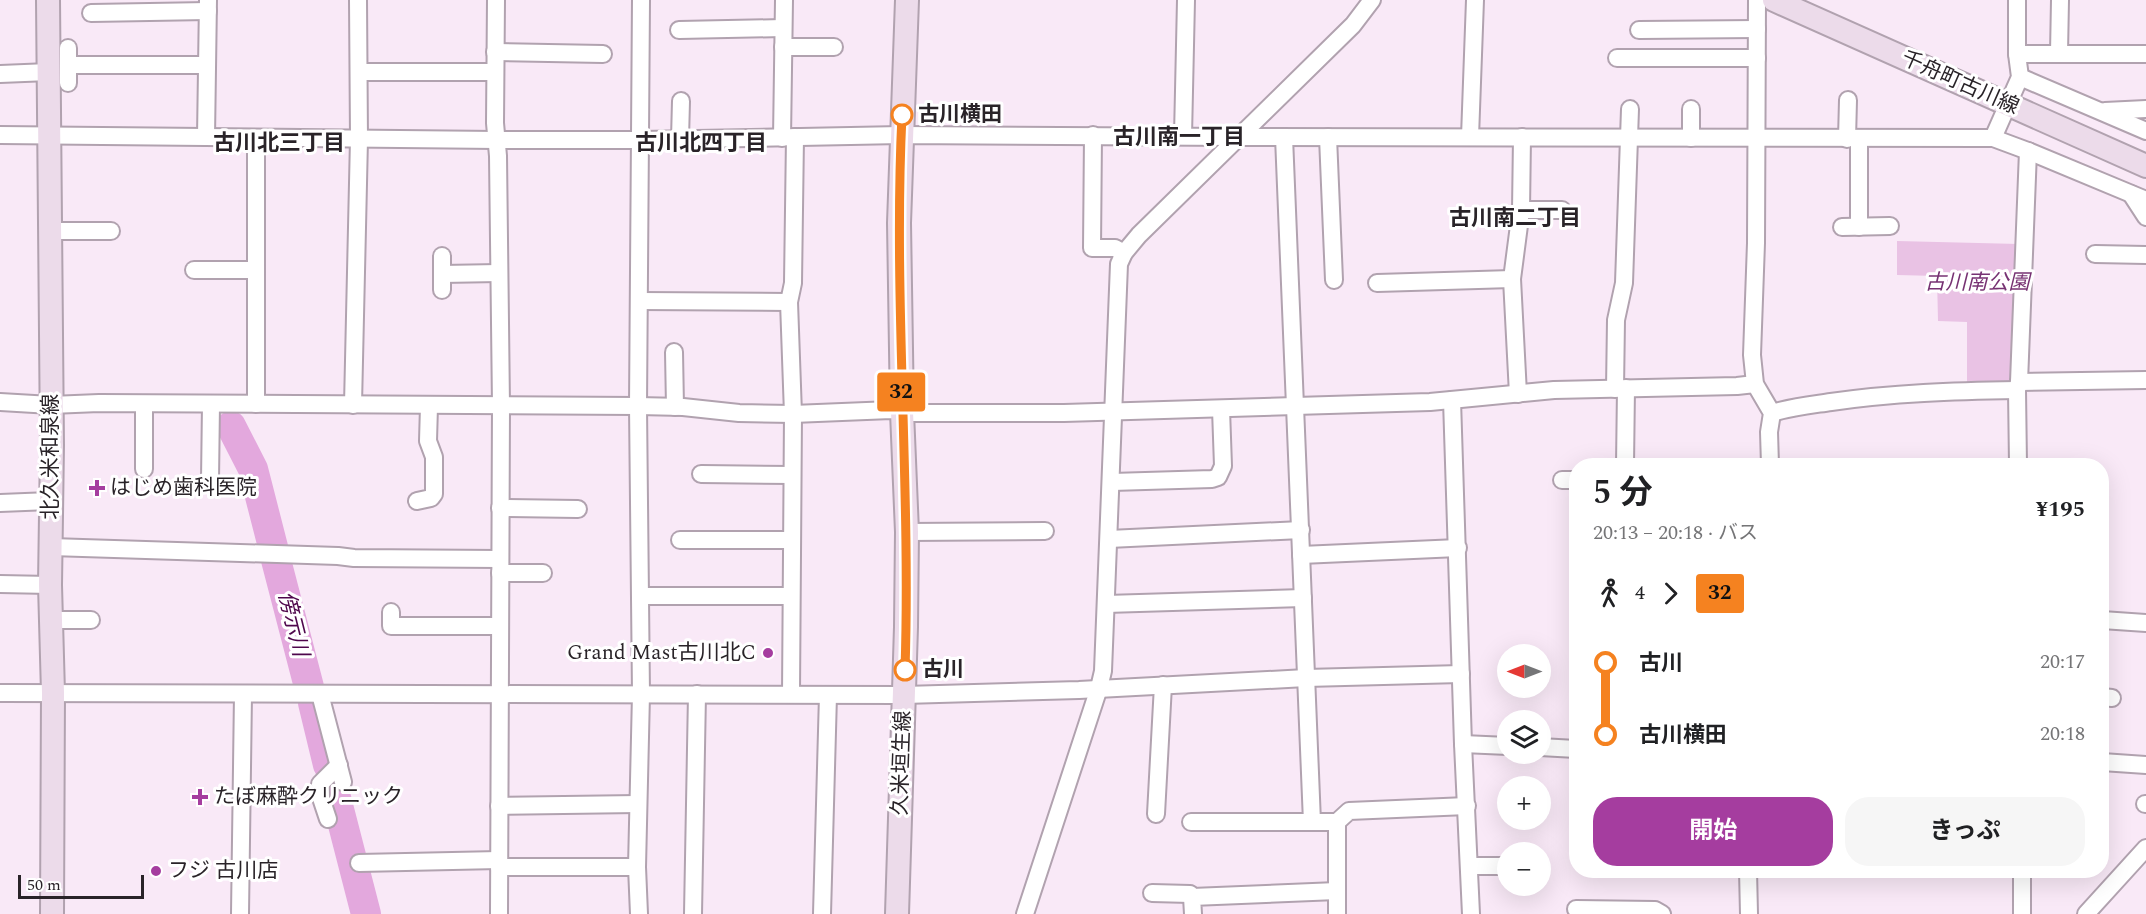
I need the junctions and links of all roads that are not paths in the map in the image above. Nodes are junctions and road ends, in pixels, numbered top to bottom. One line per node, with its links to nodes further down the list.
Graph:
1 (48, 0): 30 (street, 北久米和泉線)
2 (358, 0): 31 (street)
3 (496, 0): 22 (street)
4 (641, 0): 64 (street)
5 (784, 0): 16 (street)
6 (907, 0): 45 (street, 久米垣生線)
7 (1186, 0): 47 (street)
8 (1372, 0): 50 (street)
9 (1475, 0): 53 (street)
10 (1757, 0): 17 (street)
11 (1774, 0): 37 (street, 千舟町古川線)
12 (2017, 0): 25 (street)
13 (2060, 0): 23 (street)
14 (208, 6): 15 (street); 29 (street)
15 (91, 13)
16 (783, 28): 18 (street); 20 (street)
17 (1757, 29): 19 (street); 28 (street)
18 (679, 30)
19 (1639, 30)
20 (783, 47): 21 (street); 49 (street)
21 (834, 47)
22 (495, 52): 24 (street); 32 (street)
23 (2059, 53): 25 (street); 26 (street)
24 (603, 54)
25 (2017, 54): 34 (street)
26 (2146, 54)
27 (1617, 58): 28 (street)
28 (1756, 58): 58 (street)
29 (207, 65): 30 (street); 48 (street)
30 (63, 67): 33 (street); 44 (street, 北久米和泉線)
31 (359, 72): 32 (street); 60 (street)
32 (495, 72): 63 (street)
33 (0, 74)
34 (2020, 77): 37 (street); 41 (street)
35 (1848, 100): 62 (street)
36 (681, 101): 61 (street)
37 (2008, 104): 59 (street); 66 (street, 千舟町古川線)
38 (1630, 109): 55 (street)
39 (1691, 109): 57 (street)
40 (2146, 110): 41 (street)
41 (2101, 111): 42 (street)
42 (2146, 131)
43 (0, 135): 44 (street)
44 (49, 135): 48 (street); 74 (street, 北久米和泉線)
45 (901, 135): 46 (street); 49 (street); 107 (street, 久米垣生線)
46 (1093, 135): 47 (street); 76 (street)
47 (1183, 136): 50 (street)
48 (207, 137): 56 (street)
49 (788, 137): 61 (street); 87 (street)
50 (1237, 137): 51 (street); 76 (street)
51 (1284, 137): 52 (street); 104 (street)
52 (1328, 137): 53 (street); 84 (street)
53 (1470, 137): 54 (street)
54 (1522, 137): 55 (street); 68 (street)
55 (1629, 137): 57 (street); 92 (street)
56 (256, 138): 60 (street); 81 (street)
57 (1691, 138): 58 (street)
58 (1756, 138): 62 (street); 90 (street)
59 (1993, 138): 62 (street); 65 (street)
60 (359, 139): 63 (street); 100 (street)
61 (680, 139): 64 (street)
62 (1853, 139): 71 (street)
63 (497, 140): 64 (street); 82 (street)
64 (641, 140): 86 (street)
65 (2028, 151): 67 (street); 91 (street)
66 (2146, 166)
67 (2138, 197): 70 (street)
68 (1521, 210): 69 (street); 83 (street)
69 (1562, 210)
70 (2146, 218)
71 (1859, 226): 72 (street); 73 (street)
72 (1890, 226)
73 (1842, 227)
74 (50, 231): 75 (street); 99 (street, 北久米和泉線)
75 (111, 231)
76 (1124, 253): 108 (street)
77 (2095, 254): 78 (street)
78 (2146, 255)
79 (442, 256): 82 (street)
80 (194, 270): 81 (street)
81 (256, 270): 98 (street)
82 (499, 273): 102 (street)
83 (1512, 279): 85 (street); 93 (street)
84 (1334, 280)
85 (1377, 283)
86 (639, 301): 87 (street); 103 (street)
87 (789, 302): 110 (street)
88 (674, 352): 105 (street)
89 (2146, 380): 91 (street)
90 (1755, 384): 92 (street); 109 (street)
91 (2018, 386): 109 (street); 113 (street)
92 (1620, 389): 93 (street); 111 (street)
93 (1518, 394): 94 (street)
94 (1452, 400): 104 (street); 131 (street)
95 (0, 402): 99 (street)
96 (144, 404): 97 (street); 99 (street); 114 (street)
97 (211, 404): 98 (street); 117 (street)
98 (256, 404): 100 (street)
99 (51, 405): 119 (street, 北久米和泉線)
100 (353, 405): 101 (street)
101 (429, 406): 102 (street); 120 (street)
102 (501, 406): 103 (street); 122 (street)
103 (638, 406): 105 (street); 137 (street)
104 (1296, 406): 106 (street); 124 (street)
105 (675, 407): 110 (street)
106 (1221, 409): 108 (street); 118 (street)
107 (902, 412): 108 (street); 110 (street); 126 (street, 久米垣生線)
108 (1114, 412): 118 (street)
109 (1772, 413): 112 (street)
110 (793, 414): 116 (street)
111 (1624, 458)
112 (1770, 458)
113 (2018, 458)
114 (144, 469)
115 (700, 474): 116 (street)
116 (792, 475): 129 (street)
117 (210, 480)
118 (1112, 482): 127 (street)
119 (50, 501): 121 (street); 130 (street, 北久米和泉線)
120 (417, 501)
121 (0, 503)
122 (500, 508): 123 (street); 133 (street)
123 (578, 509)
124 (1300, 530): 127 (street); 132 (street)
125 (1045, 531): 126 (street)
126 (907, 532): 160 (street, 久米垣生線)
127 (1109, 539): 140 (street)
128 (680, 540): 129 (street)
129 (792, 540): 138 (street)
130 (51, 547): 133 (street); 136 (street, 北久米和泉線)
131 (1458, 548): 132 (street); 147 (street)
132 (1301, 555): 139 (street)
133 (500, 566): 134 (street); 146 (street)
134 (543, 573)
135 (0, 584): 136 (street)
136 (50, 585): 142 (street, 北久米和泉線)
137 (640, 596): 138 (street); 156 (street)
138 (791, 596): 158 (street)
139 (1303, 598): 140 (street); 148 (street)
140 (1107, 604): 150 (street)
141 (391, 612): 146 (street)
142 (52, 620): 143 (street); 152 (street, 北久米和泉線)
143 (91, 620)
144 (2109, 620): 145 (street)
145 (2146, 623)
146 (500, 626): 155 (street)
147 (1461, 674): 148 (street); 161 (street)
148 (1306, 678): 149 (street); 173 (street)
149 (1163, 685): 150 (street); 170 (street)
150 (1099, 688): 160 (street); 194 (street)
151 (0, 693): 152 (street)
152 (53, 693): 153 (street); 187 (street, 北久米和泉線)
153 (243, 694): 154 (street); 188 (street)
154 (320, 694): 155 (street); 171 (street)
155 (500, 694): 156 (street); 169 (street)
156 (641, 694): 157 (street); 167 (street)
157 (698, 694): 158 (street); 191 (street)
158 (790, 694): 159 (street)
159 (828, 695): 160 (street); 192 (street)
160 (904, 695): 193 (street, 久米垣生線)
161 (1463, 744): 162 (street); 168 (street)
162 (1497, 746)
163 (1551, 748): 164 (street)
164 (1569, 749)
165 (2109, 762): 166 (street)
166 (2146, 765)
167 (638, 804): 169 (street); 180 (street)
168 (1467, 806): 174 (street); 178 (street)
169 (499, 807): 177 (street)
170 (1156, 814)
171 (328, 819)
172 (1191, 822): 173 (street)
173 (1312, 822): 174 (street)
174 (1337, 822): 183 (street)
175 (2146, 848): 201 (street)
176 (359, 863): 177 (street)
177 (499, 863): 180 (street); 189 (street)
178 (1469, 866): 179 (street); 197 (street)
179 (1497, 866)
180 (637, 867): 190 (street)
181 (1748, 878): 199 (street)
182 (2022, 878): 200 (street)
183 (1337, 891): 185 (street); 196 (street)
184 (1152, 893): 185 (street)
185 (1192, 897): 195 (street)
186 (1576, 909): 198 (street)
187 (52, 914)
188 (240, 914)
189 (499, 914)
190 (639, 914)
191 (693, 914)
192 (822, 914)
193 (897, 914)
194 (1025, 914)
195 (1193, 914)
196 (1337, 914)
197 (1471, 914)
198 (1662, 914)
199 (1749, 914)
200 (2022, 914)
201 (2086, 914)

